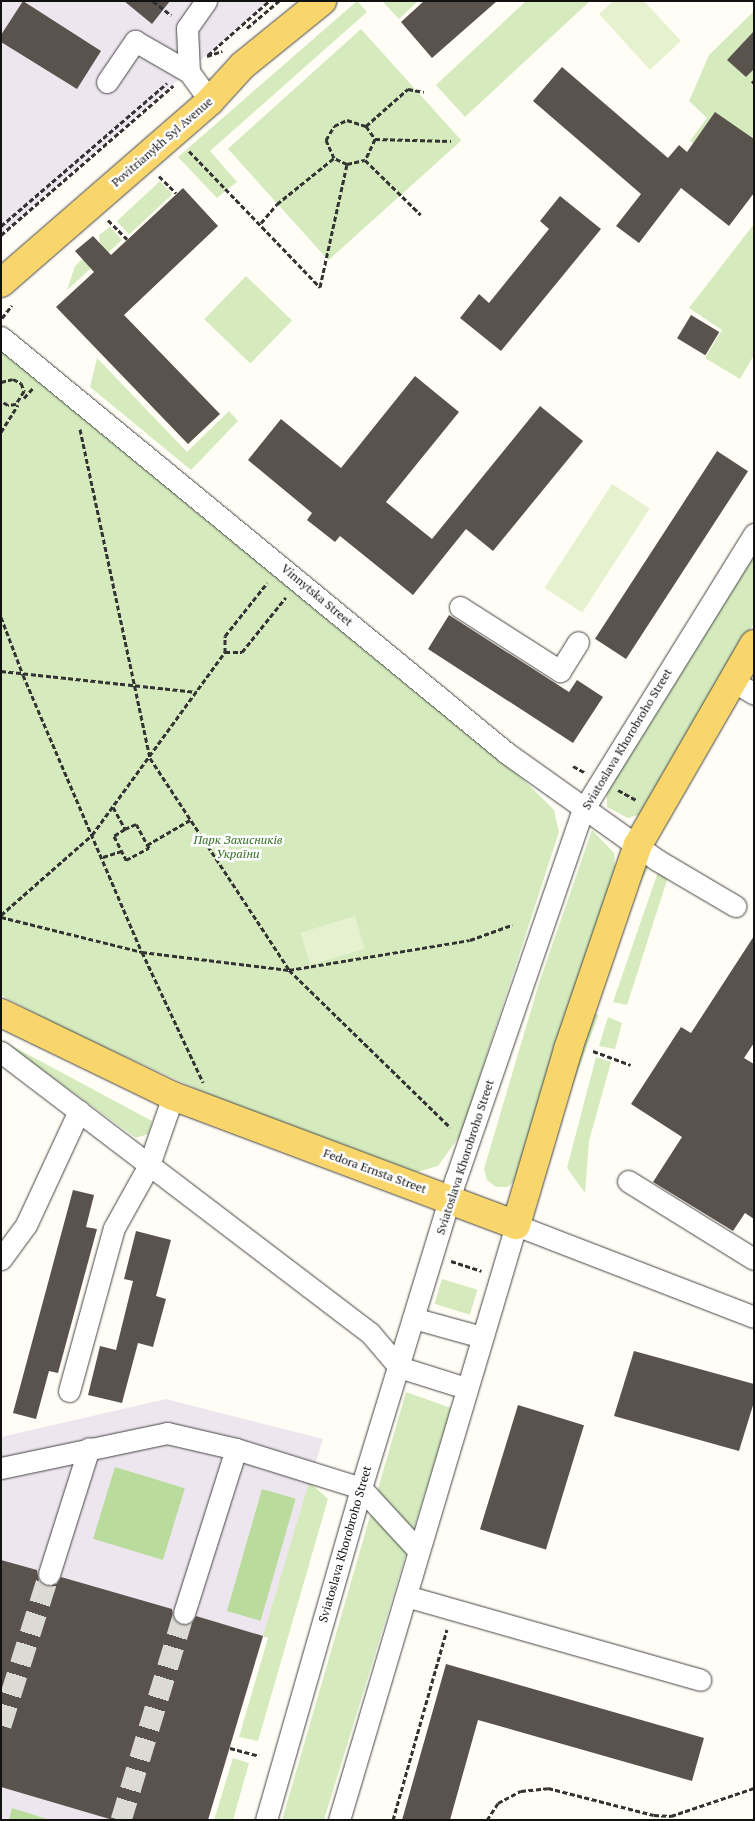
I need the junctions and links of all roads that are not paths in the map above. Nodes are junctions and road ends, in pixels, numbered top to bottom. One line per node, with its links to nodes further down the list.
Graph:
1 (206, 1): 3 (street)
2 (322, 1): 5 (main road, Povitrianykh Syl Avenue)
3 (192, 65): 4 (street); 5 (street)
4 (107, 82)
5 (210, 101): 6 (main road, Povitrianykh Syl Avenue)
6 (1, 283)
7 (1, 337): 13 (street, Vinnytska Street)
8 (754, 534): 13 (street, Sviatoslava Khorobroho Street)
9 (460, 607): 10 (street)
10 (578, 642)
11 (754, 644): 12 (main road)
12 (743, 687): 14 (main road)
13 (583, 810): 14 (street, Vinnytska Street); 22 (street, Sviatoslava Khorobroho Street)
14 (638, 845): 15 (street, Vinnytska Street); 23 (main road)
15 (735, 906)
16 (1, 1014): 18 (main road, Fedora Ernsta Street)
17 (1, 1052): 19 (street)
18 (173, 1096): 20 (street); 22 (main road, Fedora Ernsta Street)
19 (79, 1112): 20 (street); 24 (street)
20 (149, 1165): 29 (street); 31 (street)
21 (628, 1181): 25 (street)
22 (451, 1200): 23 (main road, Fedora Ernsta Street); 27 (street, Sviatoslava Khorobroho Street)
23 (516, 1225): 26 (street, Fedora Ernsta Street); 28 (street)
24 (1, 1258)
25 (754, 1259)
26 (754, 1317)
27 (413, 1318): 28 (street); 29 (street, Sviatoslava Khorobroho Street)
28 (482, 1337): 30 (street)
29 (399, 1367): 30 (street); 35 (street, Sviatoslava Khorobroho Street)
30 (466, 1388): 36 (street)
31 (69, 1391)
32 (89, 1448): 33 (street); 34 (street); 37 (street)
33 (236, 1449): 35 (street); 39 (street)
34 (1, 1468)
35 (360, 1488): 36 (street); 41 (street, Sviatoslava Khorobroho Street)
36 (418, 1550): 38 (street)
37 (49, 1574)
38 (406, 1596): 40 (street); 42 (street)
39 (184, 1613)
40 (700, 1680)
41 (266, 1820)
42 (339, 1820)

